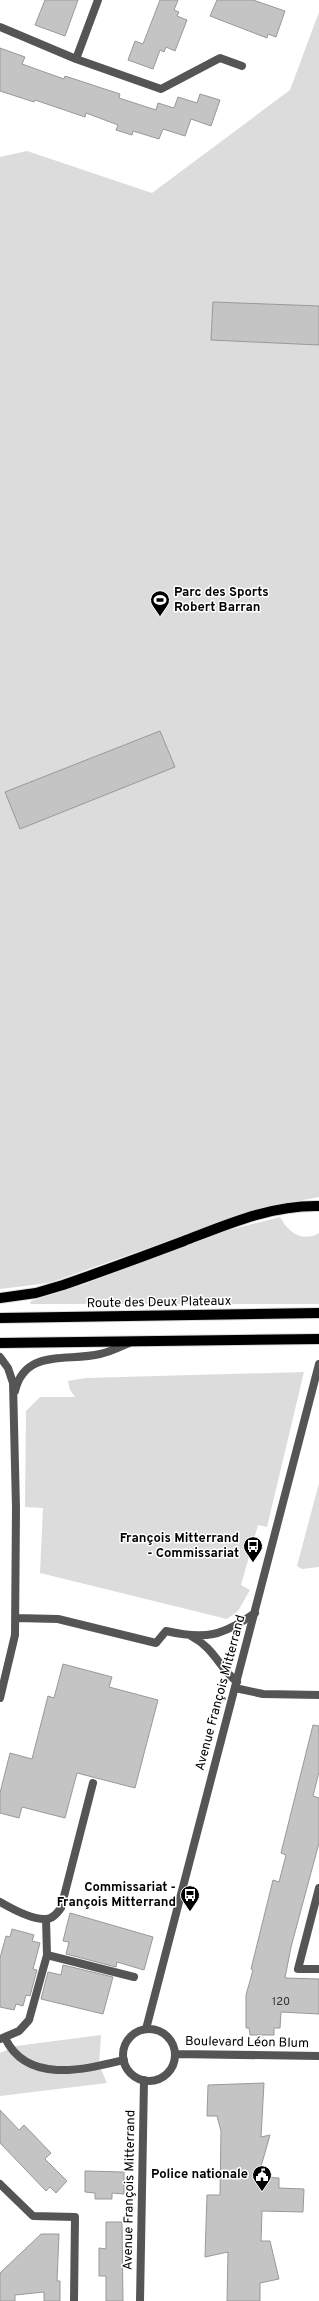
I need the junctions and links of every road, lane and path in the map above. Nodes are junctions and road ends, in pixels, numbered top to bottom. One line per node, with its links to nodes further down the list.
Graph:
1 (98, 0): 3 (street)
2 (0, 27): 3 (street)
3 (76, 59): 4 (street)
4 (242, 66)
5 (319, 1206): 6 (main road)
6 (0, 1298)
7 (319, 1313): 8 (main road, Route des Deux Plateaux)
8 (0, 1318)
9 (319, 1339): 10 (main road)
10 (135, 1341): 11 (main road); 14 (street)
11 (0, 1343)
12 (0, 1357): 14 (street)
13 (319, 1364): 15 (street, Avenue François Mitterrand)
14 (14, 1396): 16 (street)
15 (255, 1613): 17 (street); 18 (street, Avenue François Mitterrand)
16 (16, 1618): 17 (street); 20 (street)
17 (190, 1636): 18 (street)
18 (236, 1685): 19 (street); 28 (street, Avenue François Mitterrand)
19 (319, 1695)
20 (0, 1698)
21 (93, 1783): 24 (street)
22 (319, 1888): 26 (street)
23 (0, 1902): 24 (street)
24 (46, 1919): 25 (street)
25 (48, 1955): 27 (street); 29 (street)
26 (319, 1969)
27 (134, 1977)
28 (146, 2029): 30 (street); 32 (street)
29 (2, 2038): 32 (street)
30 (175, 2054): 31 (street, Boulevard Léon Blum); 33 (street)
31 (319, 2056)
32 (124, 2060): 33 (street)
33 (144, 2080): 36 (street, Avenue François Mitterrand)
34 (0, 2184): 35 (street)
35 (74, 2301)
36 (140, 2301)

